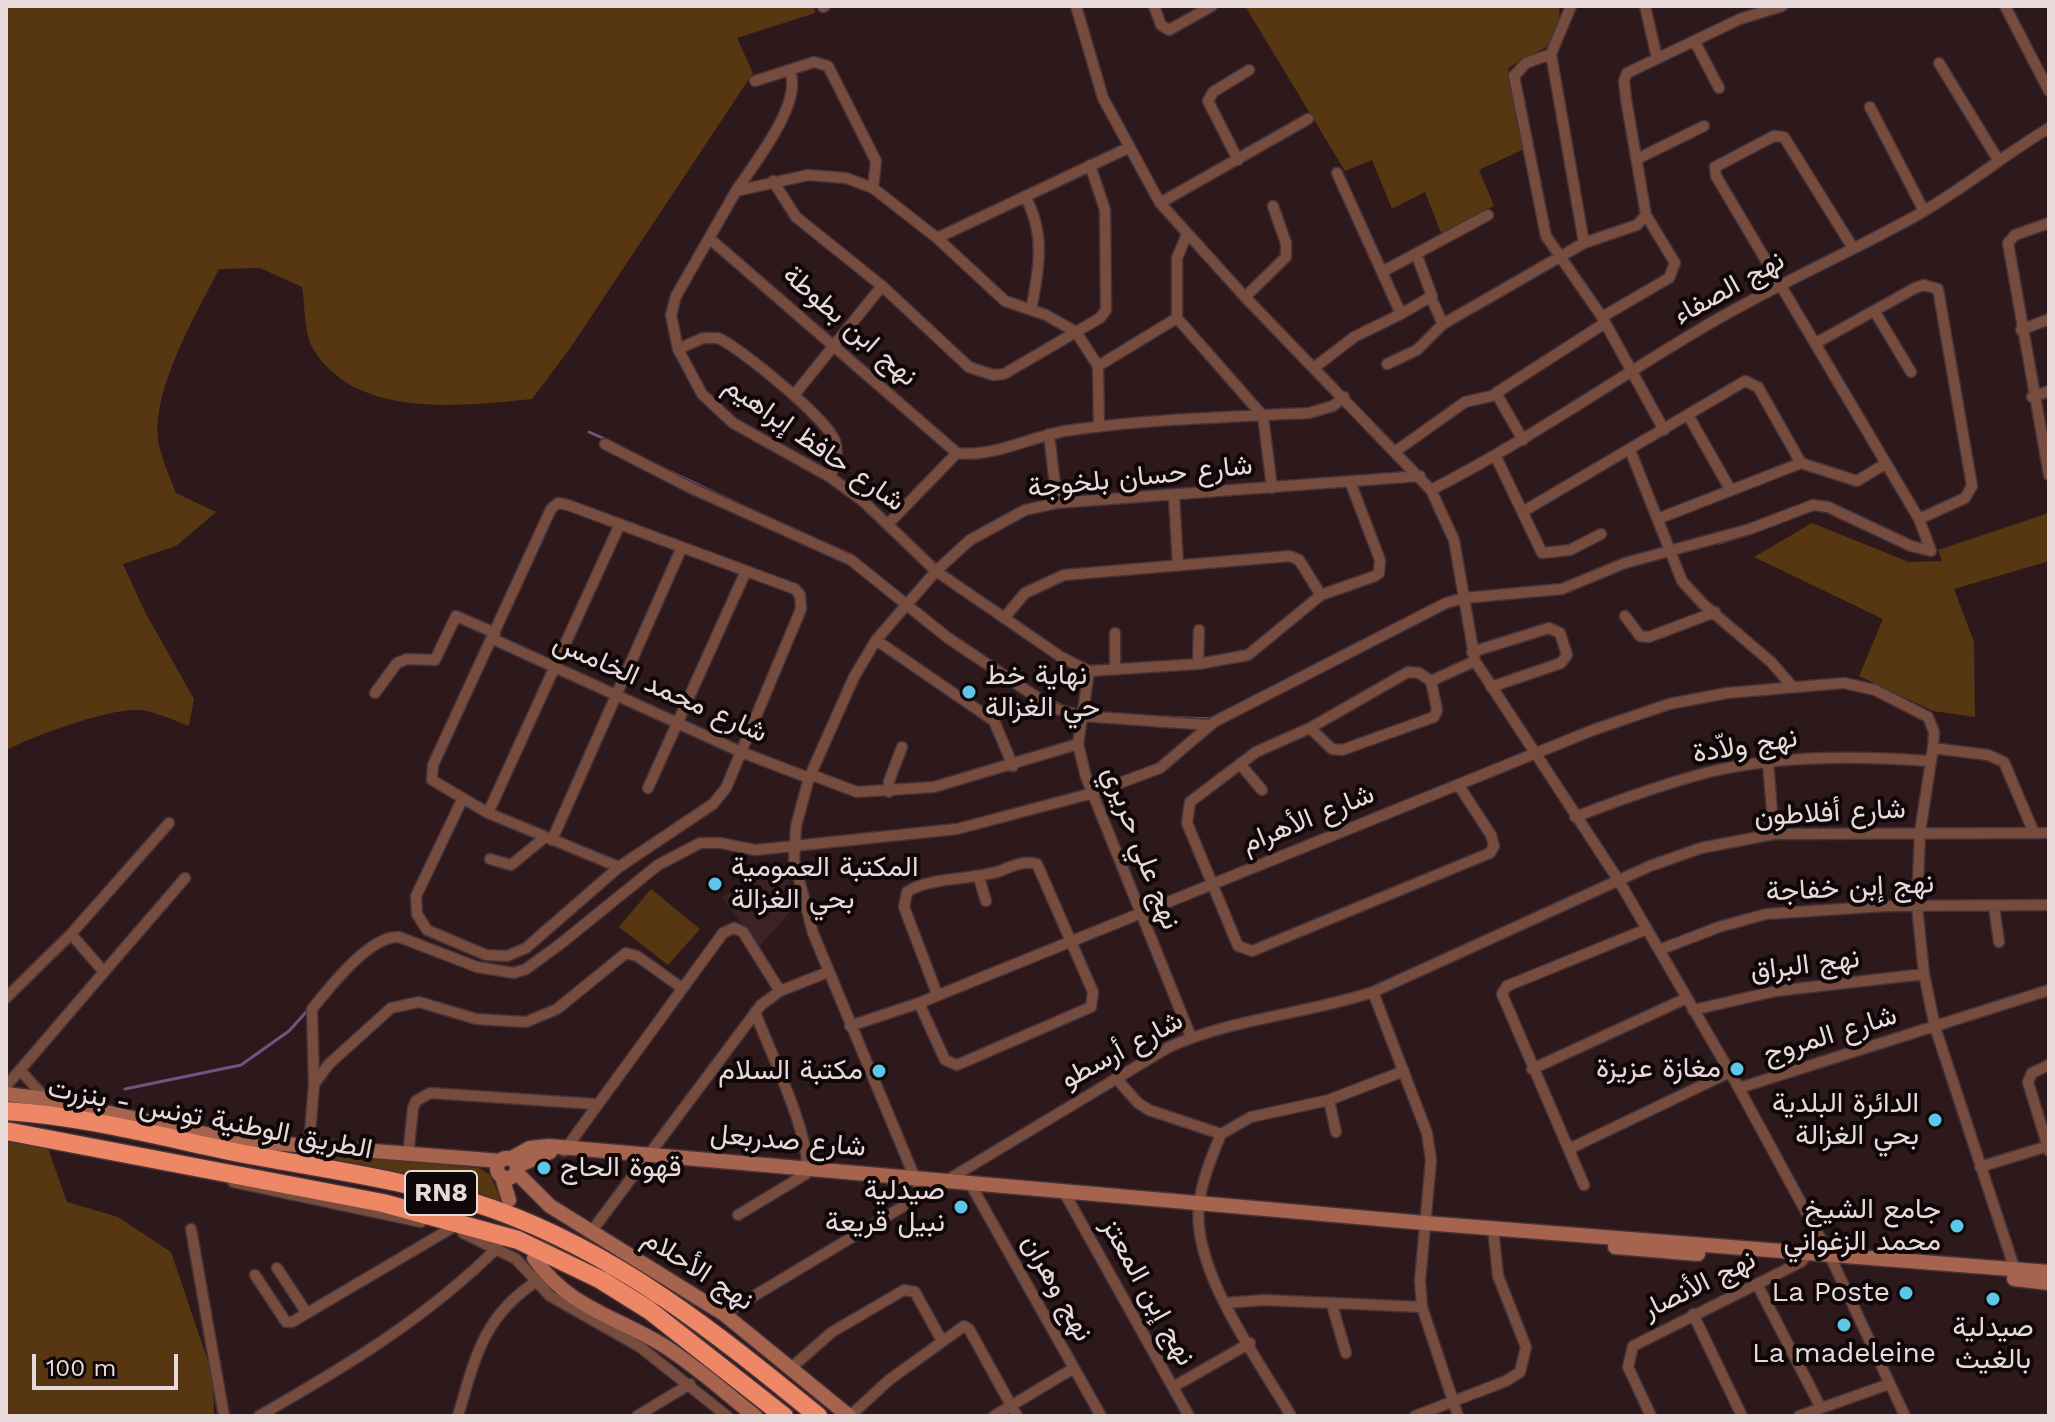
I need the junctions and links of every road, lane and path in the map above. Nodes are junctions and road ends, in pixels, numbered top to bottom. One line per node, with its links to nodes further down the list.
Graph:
1 (1076, 6): 24 (street)
2 (1154, 6): 3 (street)
3 (1212, 6)
4 (1571, 6): 5 (street); 12 (street)
5 (1578, 6)
6 (1645, 6): 13 (street)
7 (1736, 6): 10 (street)
8 (1782, 6): 10 (street)
9 (2005, 6): 19 (street)
10 (1740, 19): 11 (street)
11 (1695, 42): 13 (street); 18 (street)
12 (1551, 54): 43 (street); 46 (street)
13 (1657, 58): 26 (street)
14 (1939, 63): 25 (street)
15 (1249, 70): 27 (street)
16 (790, 72): 17 (street); 31 (street); 32 (street, شارع حافظ إبراهيم)
17 (755, 81)
18 (1719, 88)
19 (2049, 91)
20 (1870, 107): 36 (street)
21 (1308, 119): 27 (street)
22 (1704, 126): 26 (street)
23 (2049, 128): 25 (street, نهج الصفاء)
24 (1128, 148): 28 (street); 34 (street)
25 (1997, 158): 36 (street, نهج الصفاء)
26 (1637, 159): 38 (street)
27 (1238, 160): 34 (street)
28 (1090, 165): 33 (street); 60 (street)
29 (1337, 173): 47 (street)
30 (773, 181): 31 (street); 32 (street); 49 (street)
31 (873, 188): 42 (street)
32 (736, 191): 41 (street, شارع حافظ إبراهيم)
33 (1025, 196): 42 (street); 52 (street)
34 (1160, 203): 40 (street)
35 (1273, 206): 50 (street)
36 (1924, 211): 44 (street, نهج الصفاء)
37 (1488, 215): 45 (street)
38 (1646, 215): 43 (street); 57 (street)
39 (2049, 223): 59 (street)
40 (1187, 234): 50 (street); 55 (street)
41 (709, 238): 61 (street, نهج ابن بطوطة); 63 (street, شارع حافظ إبراهيم)
42 (937, 238): 52 (street)
43 (1584, 243): 46 (street)
44 (1853, 248): 48 (street, نهج الصفاء); 48 (street)
45 (1417, 256): 47 (street); 51 (street)
46 (1561, 257): 57 (street); 58 (street)
47 (1382, 272): 54 (street)
48 (1783, 284): 62 (street); 68 (street, نهج الصفاء)
49 (882, 286): 60 (street); 61 (street)
50 (1245, 297): 66 (street)
51 (1431, 298): 54 (street); 58 (street)
52 (1031, 310): 60 (street)
53 (1875, 312): 62 (street); 67 (street); 98 (street)
54 (1401, 314): 66 (street)
55 (1177, 318): 65 (street); 75 (street)
56 (2049, 319): 59 (street)
57 (1603, 320): 68 (street); 71 (street)
58 (1443, 324): 64 (street)
59 (2021, 330): 73 (street)
60 (1076, 332): 65 (street)
61 (835, 343): 70 (street); 83 (street, نهج ابن بطوطة)
62 (1816, 343): 86 (street)
63 (678, 349): 70 (street); 89 (street, شارع حافظ إبراهيم)
64 (1387, 364)
65 (1098, 366): 76 (street)
66 (1315, 367): 72 (street)
67 (1911, 372)
68 (1630, 374): 77 (street); 79 (street, نهج الصفاء)
69 (2049, 391): 73 (street)
70 (794, 395): 89 (street)
71 (1496, 395): 79 (street); 82 (street)
72 (1344, 397): 75 (street); 82 (street)
73 (2032, 397): 87 (street)
74 (1688, 415): 77 (street); 85 (street); 92 (street)
75 (1263, 416): 76 (street); 91 (street)
76 (1099, 427): 78 (street)
77 (1664, 430): 81 (street)
78 (1049, 434): 83 (street); 95 (street)
79 (1523, 440): 84 (street, نهج الصفاء)
80 (605, 444): 109 (street)
81 (1630, 450): 96 (street); 97 (street)
82 (1396, 451): 88 (street)
83 (957, 453): 99 (street)
84 (1496, 457): 93 (street, نهج الصفاء); 96 (street)
85 (1801, 463): 86 (street); 92 (street)
86 (1885, 464): 98 (street)
87 (2048, 469)
88 (1420, 476): 90 (street, شارع حسان بلخوجة); 93 (street)
89 (830, 477): 99 (street, شارع حافظ إبراهيم)
90 (1351, 484): 91 (street, شارع حسان بلخوجة); 107 (street)
91 (1272, 488): 94 (street, شارع حسان بلخوجة)
92 (1730, 489): 97 (street)
93 (1431, 490): 108 (street)
94 (1174, 497): 95 (street, شارع حسان بلخوجة); 104 (street)
95 (1057, 503): 106 (street, شارع حسان بلخوجة)
96 (1524, 511): 101 (street)
97 (1660, 518): 103 (street)
98 (1919, 519): 103 (street)
99 (889, 523): 106 (street, شارع حافظ إبراهيم)
100 (620, 524): 102 (street); 115 (street); 119 (street)
101 (1601, 534)
102 (682, 547): 105 (street); 126 (street)
103 (1672, 551): 108 (street); 110 (street)
104 (1178, 565): 107 (street); 112 (street)
105 (746, 571): 128 (street); 134 (street)
106 (936, 571): 109 (street, شارع حسان بلخوجة); 112 (street, شارع حافظ إبراهيم)
107 (1321, 595): 118 (street)
108 (1464, 598): 117 (street); 129 (street)
109 (907, 605): 116 (street, شارع حسان بلخوجة); 127 (street)
110 (1715, 612): 111 (street); 123 (street)
111 (1625, 616)
112 (1004, 618): 121 (street, شارع حافظ إبراهيم)
113 (1199, 630): 118 (street)
114 (1115, 633): 120 (street)
115 (494, 636): 119 (street, شارع محمد الخامس); 125 (street, شارع محمد الخامس); 146 (street)
116 (876, 640): 139 (street); 140 (street, شارع حسان بلخوجة)
117 (1473, 657): 122 (street); 124 (street); 124 (street)
118 (1198, 664): 120 (street)
119 (554, 666): 126 (street, شارع محمد الخامس); 147 (street)
120 (1115, 668): 121 (street)
121 (1089, 671): 127 (street, نهج علي حريري)
122 (1431, 681): 130 (street); 130 (street)
123 (1792, 686): 133 (street, شارع الأهرام); 135 (street, شارع الأهرام)
124 (1491, 687): 135 (street)
125 (375, 693)
126 (617, 694): 128 (street, شارع محمد الخامس); 154 (street)
127 (1082, 716): 129 (street); 131 (street, نهج علي حريري)
128 (678, 721): 134 (street, شارع محمد الخامس); 142 (street)
129 (1209, 725): 145 (street)
130 (1310, 728): 138 (street)
131 (1078, 744): 139 (street, شارع محمد الخامس); 145 (street, نهج علي حريري)
132 (902, 747): 144 (street)
133 (1933, 748): 136 (street); 151 (street)
134 (741, 752): 140 (street, شارع محمد الخامس); 157 (street)
135 (1535, 755): 141 (street, شارع الأهرام); 148 (street)
136 (1929, 761): 137 (street, نهج ولاّدة); 150 (street)
137 (1768, 763): 148 (street, نهج ولاّدة); 153 (street)
138 (1240, 764): 143 (street); 161 (street)
139 (1013, 766): 144 (street, شارع محمد الخامس)
140 (810, 776): 144 (street, شارع محمد الخامس); 155 (street, شارع حسان بلخوجة)
141 (1459, 786): 161 (street, شارع الأهرام); 161 (street)
142 (648, 788)
143 (1262, 790)
144 (889, 792)
145 (1093, 793): 155 (street); 166 (street, نهج علي حريري)
146 (462, 800): 147 (street); 157 (street)
147 (488, 813): 154 (street)
148 (1575, 817): 160 (street)
149 (169, 823): 168 (street)
150 (1920, 832): 151 (street, شارع أفلاطون); 153 (street, شارع أفلاطون); 164 (street)
151 (2034, 833): 152 (street, شارع أفلاطون)
152 (2049, 833)
153 (1774, 834): 160 (street, شارع أفلاطون)
154 (548, 839): 156 (street); 157 (street)
155 (793, 846): 173 (street, شارع حسان بلخوجة); 194 (street)
156 (490, 859)
157 (619, 867)
158 (185, 878): 172 (street)
159 (979, 878): 162 (street); 169 (street); 179 (street)
160 (1619, 881): 167 (street); 178 (street, شارع أرسطو)
161 (1212, 883): 166 (street, شارع الأهرام)
162 (986, 901)
163 (2049, 905): 165 (street, نهج إبن خفاجة)
164 (1917, 906): 165 (street, نهج إبن خفاجة); 171 (street, نهج إبن خفاجة); 174 (street)
165 (1994, 907): 170 (street)
166 (1140, 912): 169 (street, شارع الأهرام); 187 (street, نهج علي حريري)
167 (1647, 929): 171 (street); 189 (street)
168 (71, 934): 172 (street); 180 (street)
169 (1073, 938): 179 (street, شارع الأهرام); 182 (street)
170 (1999, 942)
171 (1659, 950): 181 (street)
172 (104, 972): 190 (street)
173 (828, 972): 177 (street); 185 (street, شارع حسان بلخوجة)
174 (1924, 974): 183 (street, نهج البراق); 186 (street)
175 (682, 988): 177 (street); 194 (street); 200 (street)
176 (2049, 990): 186 (street, شارع المروج)
177 (780, 991): 184 (street)
178 (1373, 992): 187 (street, شارع أرسطو); 191 (street)
179 (937, 994): 182 (street, شارع الأهرام)
180 (6, 998)
181 (1687, 998): 183 (street); 189 (street)
182 (919, 1003): 185 (street, شارع الأهرام)
183 (1693, 1010): 192 (street)
184 (755, 1012): 210 (street); 214 (street)
185 (850, 1026): 215 (street, شارع حسان بلخوجة)
186 (1935, 1027): 196 (street, شارع المروج); 211 (street)
187 (1191, 1037): 193 (street, شارع أرسطو)
188 (2049, 1065): 206 (street)
189 (1532, 1069): 207 (street)
190 (20, 1070): 195 (street); 198 (street)
191 (1404, 1071): 199 (street); 223 (street)
192 (1730, 1072): 196 (street); 207 (street)
193 (1116, 1078): 204 (street); 216 (street, شارع أرسطو)
194 (314, 1084): 205 (street)
195 (6, 1086)
196 (1739, 1088): 231 (street)
197 (6, 1094): 198 (street, شارع صدربعل)
198 (46, 1099): 205 (street, شارع صدربعل)
199 (1329, 1100): 203 (street); 204 (street)
200 (595, 1104): 208 (street); 209 (street)
201 (6, 1111): 265 (highway, الطريق الوطنية تونس - بنزرت / RN8)
202 (6, 1131): 213 (highway, الطريق الوطنية تونس - بنزرت / RN8)
203 (1336, 1132)
204 (1221, 1134): 221 (street)
205 (309, 1146): 209 (street, شارع صدربعل)
206 (2048, 1148): 211 (street)
207 (1569, 1149): 217 (street)
208 (564, 1150): 210 (street, شارع صدربعل); 212 (street, شارع صدربعل)
209 (408, 1156): 212 (street, شارع صدربعل)
210 (645, 1158): 214 (street, شارع صدربعل); 226 (street)
211 (1980, 1167): 235 (street)
212 (507, 1168): 220 (street); 226 (street, نهج الأحلام)
213 (221, 1170): 225 (street); 242 (highway, الطريق الوطنية تونس - بنزرت / RN8)
214 (807, 1171): 215 (street, شارع صدربعل); 222 (street)
215 (916, 1181): 216 (street, شارع صدربعل)
216 (940, 1183): 218 (street); 244 (street, شارع أرسطو)
217 (1584, 1185)
218 (972, 1187): 219 (street); 250 (street, نهج وهران)
219 (1066, 1195): 221 (street); 253 (street, نهج إبن المعتز)
220 (509, 1200)
221 (1199, 1206): 223 (street); 239 (street)
222 (738, 1215)
223 (1425, 1227): 227 (street); 241 (street)
224 (191, 1229): 257 (street)
225 (450, 1229): 228 (street); 243 (street)
226 (591, 1232): 244 (street, نهج الأحلام)
227 (1493, 1232): 230 (street); 254 (street)
228 (498, 1247): 236 (street); 258 (street)
229 (534, 1258): 262 (street)
230 (1805, 1258): 231 (street); 238 (street, نهج الأنصار)
231 (1830, 1259): 235 (street); 252 (street)
232 (277, 1268): 243 (street)
233 (2049, 1272): 235 (street)
234 (255, 1275): 243 (street)
235 (2016, 1275): 237 (street)
236 (537, 1281): 251 (street); 259 (street)
237 (2049, 1283)
238 (1757, 1284): 245 (street, نهج الأنصار); 256 (street)
239 (1226, 1303): 240 (street); 247 (street)
240 (1332, 1305): 241 (street); 248 (street)
241 (1422, 1307): 254 (street)
242 (649, 1310): 263 (highway, RN8); 264 (highway, الطريق الوطنية تونس - بنزرت / RN8)
243 (306, 1312)
244 (724, 1314): 249 (street, نهج الأحلام)
245 (1693, 1314): 274 (street, نهج الأنصار); 275 (street)
246 (942, 1341): 249 (street); 255 (street); 266 (street)
247 (1250, 1343): 253 (street); 271 (street)
248 (1346, 1353)
249 (791, 1368): 266 (street, نهج الأحلام)
250 (1074, 1368): 255 (street); 269 (street, نهج وهران)
251 (690, 1384): 260 (street); 261 (street)
252 (1889, 1384): 256 (street); 277 (street)
253 (1173, 1387): 270 (street, نهج إبن المعتز)
254 (1452, 1400): 272 (street); 273 (street)
255 (1010, 1404): 267 (street); 268 (street)
256 (1821, 1408): 276 (street)
257 (224, 1416)
258 (259, 1416)
259 (458, 1416)
260 (637, 1416)
261 (727, 1416)
262 (755, 1416)
263 (769, 1416)
264 (784, 1416)
265 (818, 1416)
266 (850, 1416)
267 (994, 1416)
268 (1017, 1416)
269 (1101, 1416)
270 (1189, 1416)
271 (1291, 1416)
272 (1415, 1416)
273 (1458, 1416)
274 (1651, 1416)
275 (1742, 1416)
276 (1799, 1416)
277 (1905, 1416)

